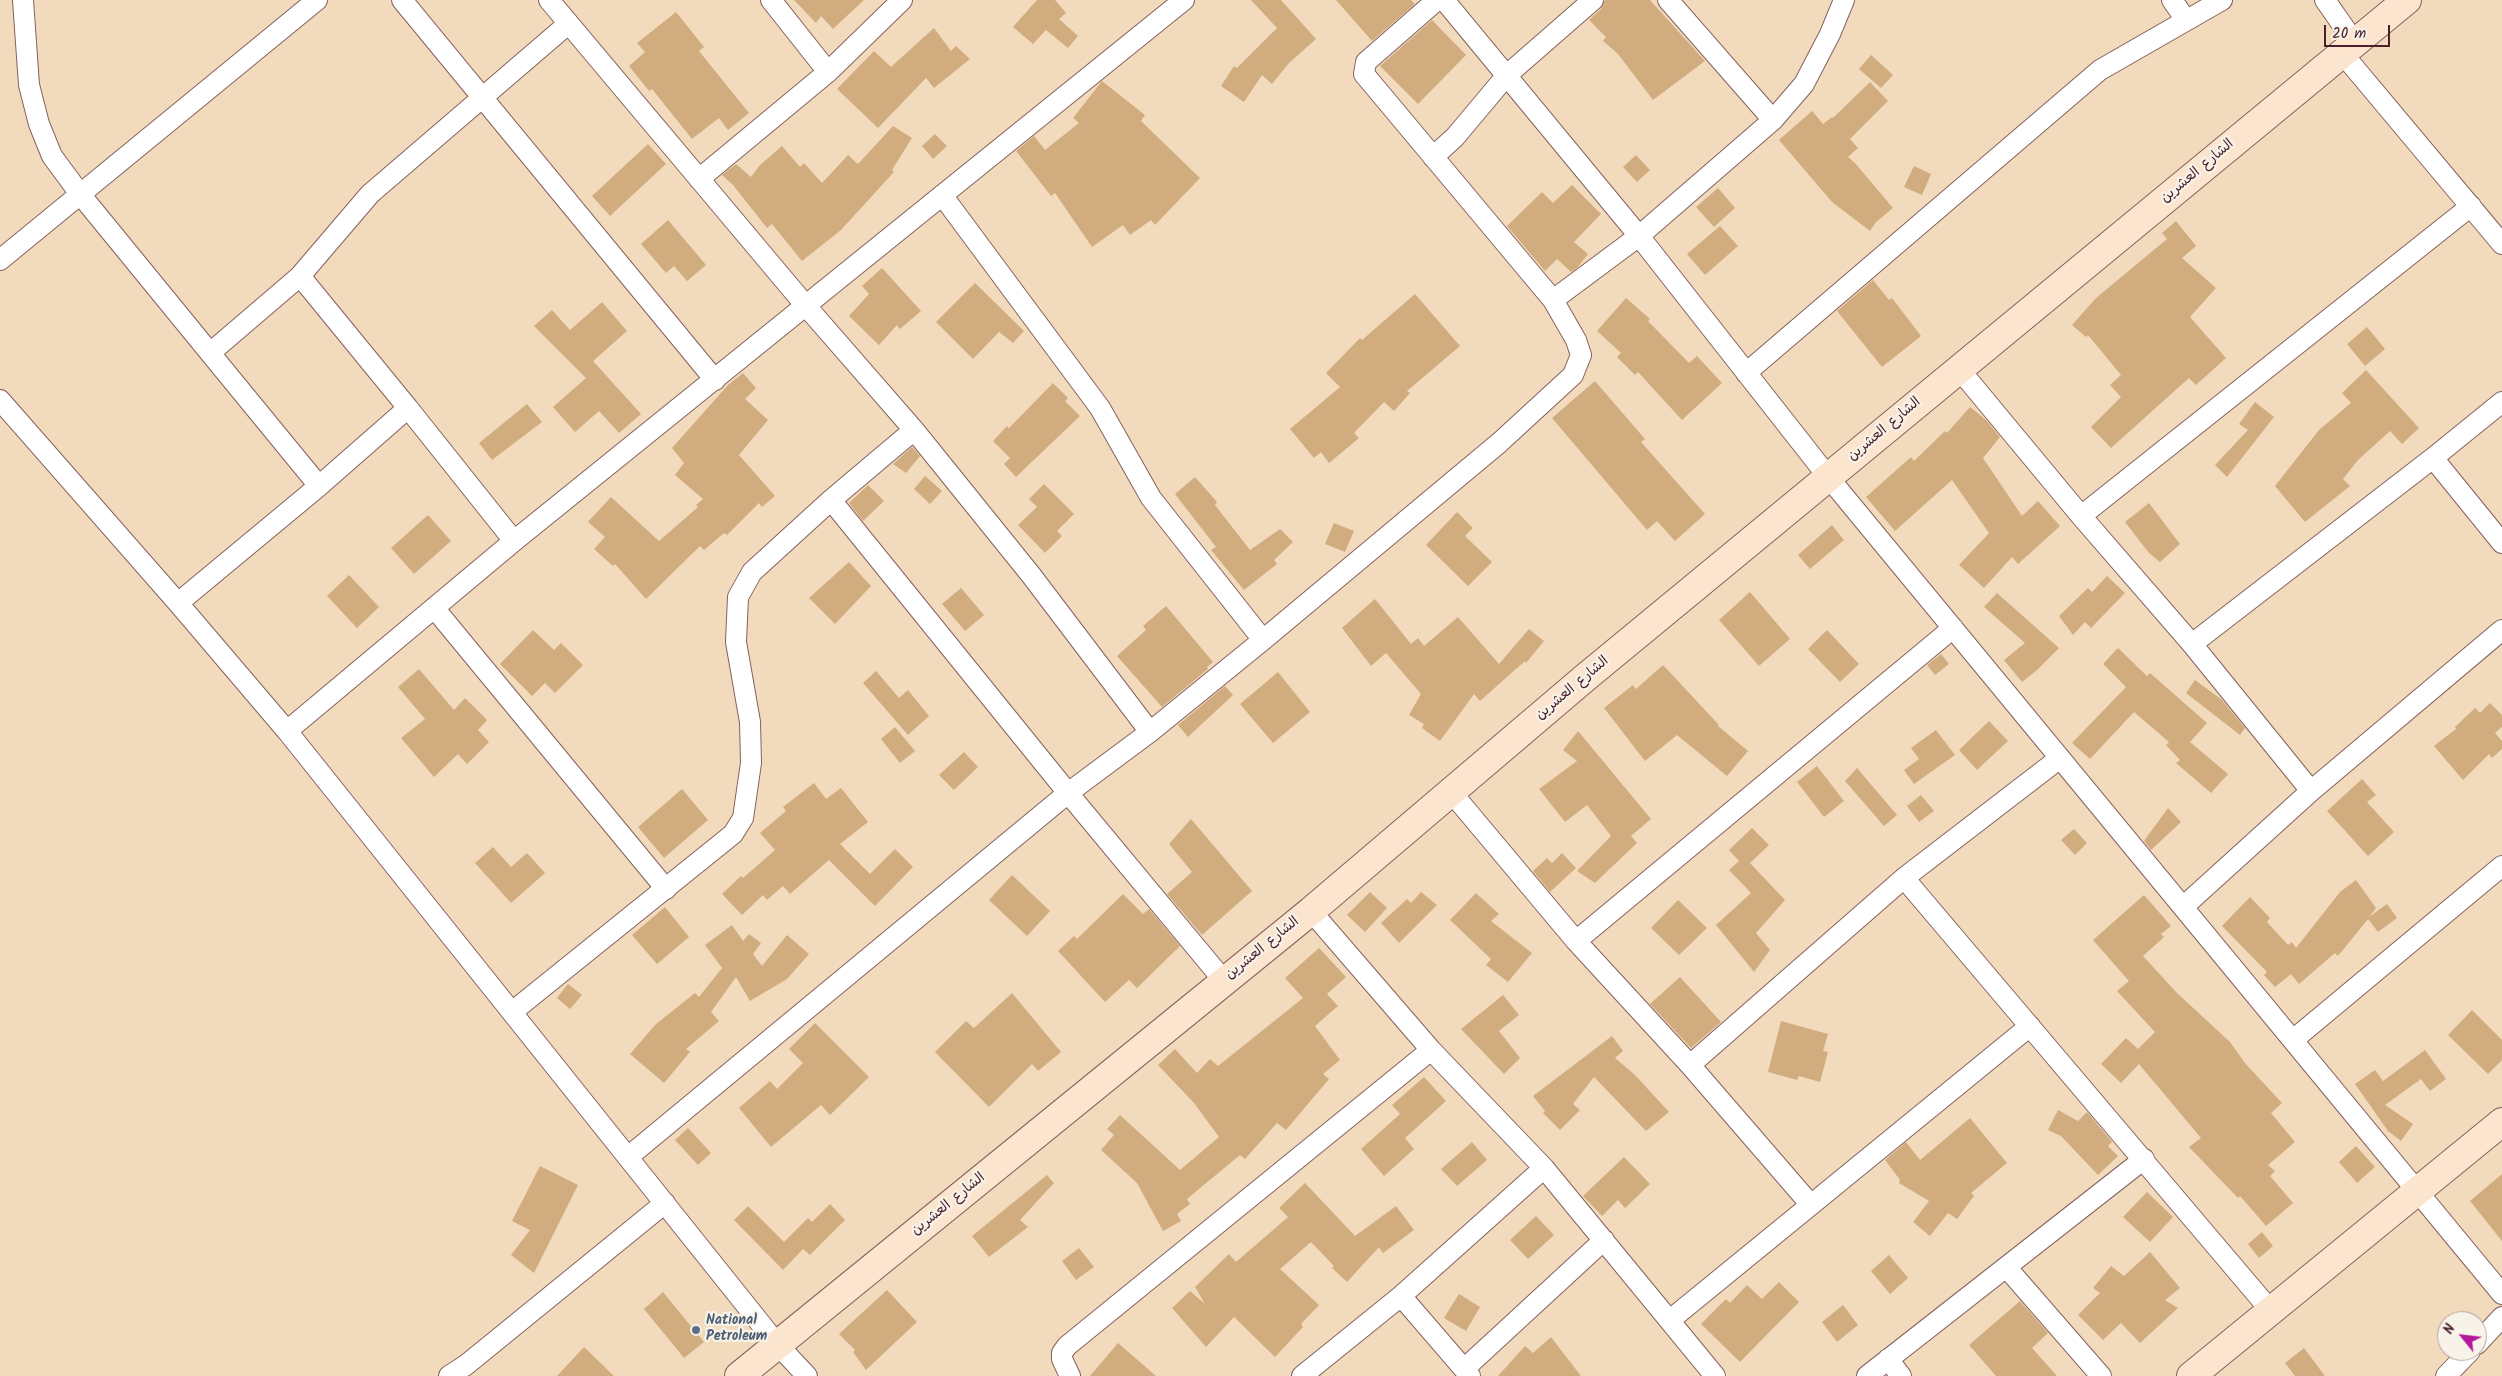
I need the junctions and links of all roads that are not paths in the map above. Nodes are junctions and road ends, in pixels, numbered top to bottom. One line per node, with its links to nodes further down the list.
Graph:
1 (23, 0): 26 (street)
2 (317, 0): 26 (street)
3 (402, 0): 22 (street)
4 (549, 0): 18 (street)
5 (771, 0): 20 (street)
6 (902, 0): 20 (street)
7 (1184, 0): 27 (street)
8 (1437, 0): 24 (street)
9 (1444, 0): 21 (street)
10 (1593, 0): 21 (street)
11 (1668, 0): 23 (street)
12 (1844, 0): 23 (street)
13 (2172, 0): 17 (street)
14 (2222, 0): 17 (street)
15 (2325, 0): 19 (street)
16 (2407, 0): 19 (street, الشارع العشرين)
17 (2186, 20): 37 (street)
18 (568, 24): 22 (street); 25 (street)
19 (2349, 48): 28 (street); 36 (street, الشارع العشرين)
20 (828, 72): 25 (street)
21 (1507, 75): 24 (street); 29 (street)
22 (482, 97): 32 (street); 38 (street)
23 (1773, 120): 29 (street)
24 (1433, 157): 33 (street)
25 (699, 179): 34 (street)
26 (80, 194): 31 (street); 35 (street)
27 (942, 195): 34 (street); 54 (street)
28 (2471, 206): 30 (street); 47 (street)
29 (1640, 236): 33 (street); 37 (street)
30 (2502, 244)
31 (0, 260)
32 (300, 276): 35 (street); 41 (street)
33 (1553, 300): 54 (street)
34 (806, 306): 38 (street); 42 (street)
35 (210, 352): 45 (street)
36 (1959, 369): 44 (street, الشارع العشرين); 47 (street)
37 (1746, 372): 44 (street)
38 (715, 380): 48 (street)
39 (0, 400): 50 (street)
40 (2502, 402): 43 (street)
41 (408, 408): 45 (street); 48 (street)
42 (914, 430): 46 (street); 57 (street)
43 (2432, 458): 49 (street); 55 (street)
44 (1829, 478): 52 (street); 61 (street, الشارع العشرين)
45 (320, 486): 50 (street)
46 (831, 500): 60 (street); 64 (street)
47 (2081, 516): 55 (street)
48 (514, 541): 51 (street)
49 (2502, 543)
50 (178, 603): 56 (street)
51 (434, 609): 56 (street); 64 (street)
52 (1953, 628): 58 (street); 67 (street)
53 (2502, 630): 59 (street)
54 (1263, 640): 57 (street)
55 (2192, 644): 59 (street)
56 (286, 731): 69 (street)
57 (1150, 732): 60 (street)
58 (2060, 758): 63 (street); 65 (street)
59 (2311, 791): 65 (street)
60 (1068, 793): 68 (street); 75 (street)
61 (1452, 793): 66 (street, الشارع العشرين); 67 (street)
62 (2502, 866): 71 (street)
63 (1904, 878): 70 (street); 73 (street)
64 (666, 889): 69 (street)
65 (2183, 907): 71 (street)
66 (1311, 911): 68 (street, الشارع العشرين); 72 (street)
67 (1576, 941): 73 (street)
68 (1224, 981): 89 (street, الشارع العشرين)
69 (512, 1012): 75 (street)
70 (2030, 1026): 76 (street); 80 (street)
71 (2293, 1040): 78 (street)
72 (1431, 1050): 77 (street); 96 (street)
73 (1690, 1065): 80 (street)
74 (2502, 1122): 78 (street)
75 (628, 1157): 79 (street)
76 (2144, 1159): 82 (street); 85 (street)
77 (1544, 1168): 81 (street); 84 (street)
78 (2418, 1191): 83 (street); 85 (street)
79 (664, 1203): 89 (street); 93 (street)
80 (1811, 1205): 87 (street)
81 (1604, 1240): 87 (street); 92 (street)
82 (2008, 1268): 90 (street); 101 (street)
83 (2502, 1294)
84 (1401, 1296): 92 (street); 97 (street)
85 (2271, 1311): 102 (street)
86 (2502, 1318): 88 (street)
87 (1670, 1320): 98 (street)
88 (2487, 1334)
89 (777, 1344): 94 (street, الشارع العشرين); 95 (street)
90 (1888, 1360): 99 (street); 100 (street)
91 (2460, 1361): 103 (street)
92 (1467, 1372)
93 (449, 1376)
94 (739, 1376)
95 (807, 1376)
96 (1070, 1376)
97 (1302, 1376)
98 (1714, 1376)
99 (1866, 1376)
100 (1901, 1376)
101 (2101, 1376)
102 (2192, 1376)
103 (2446, 1376)

